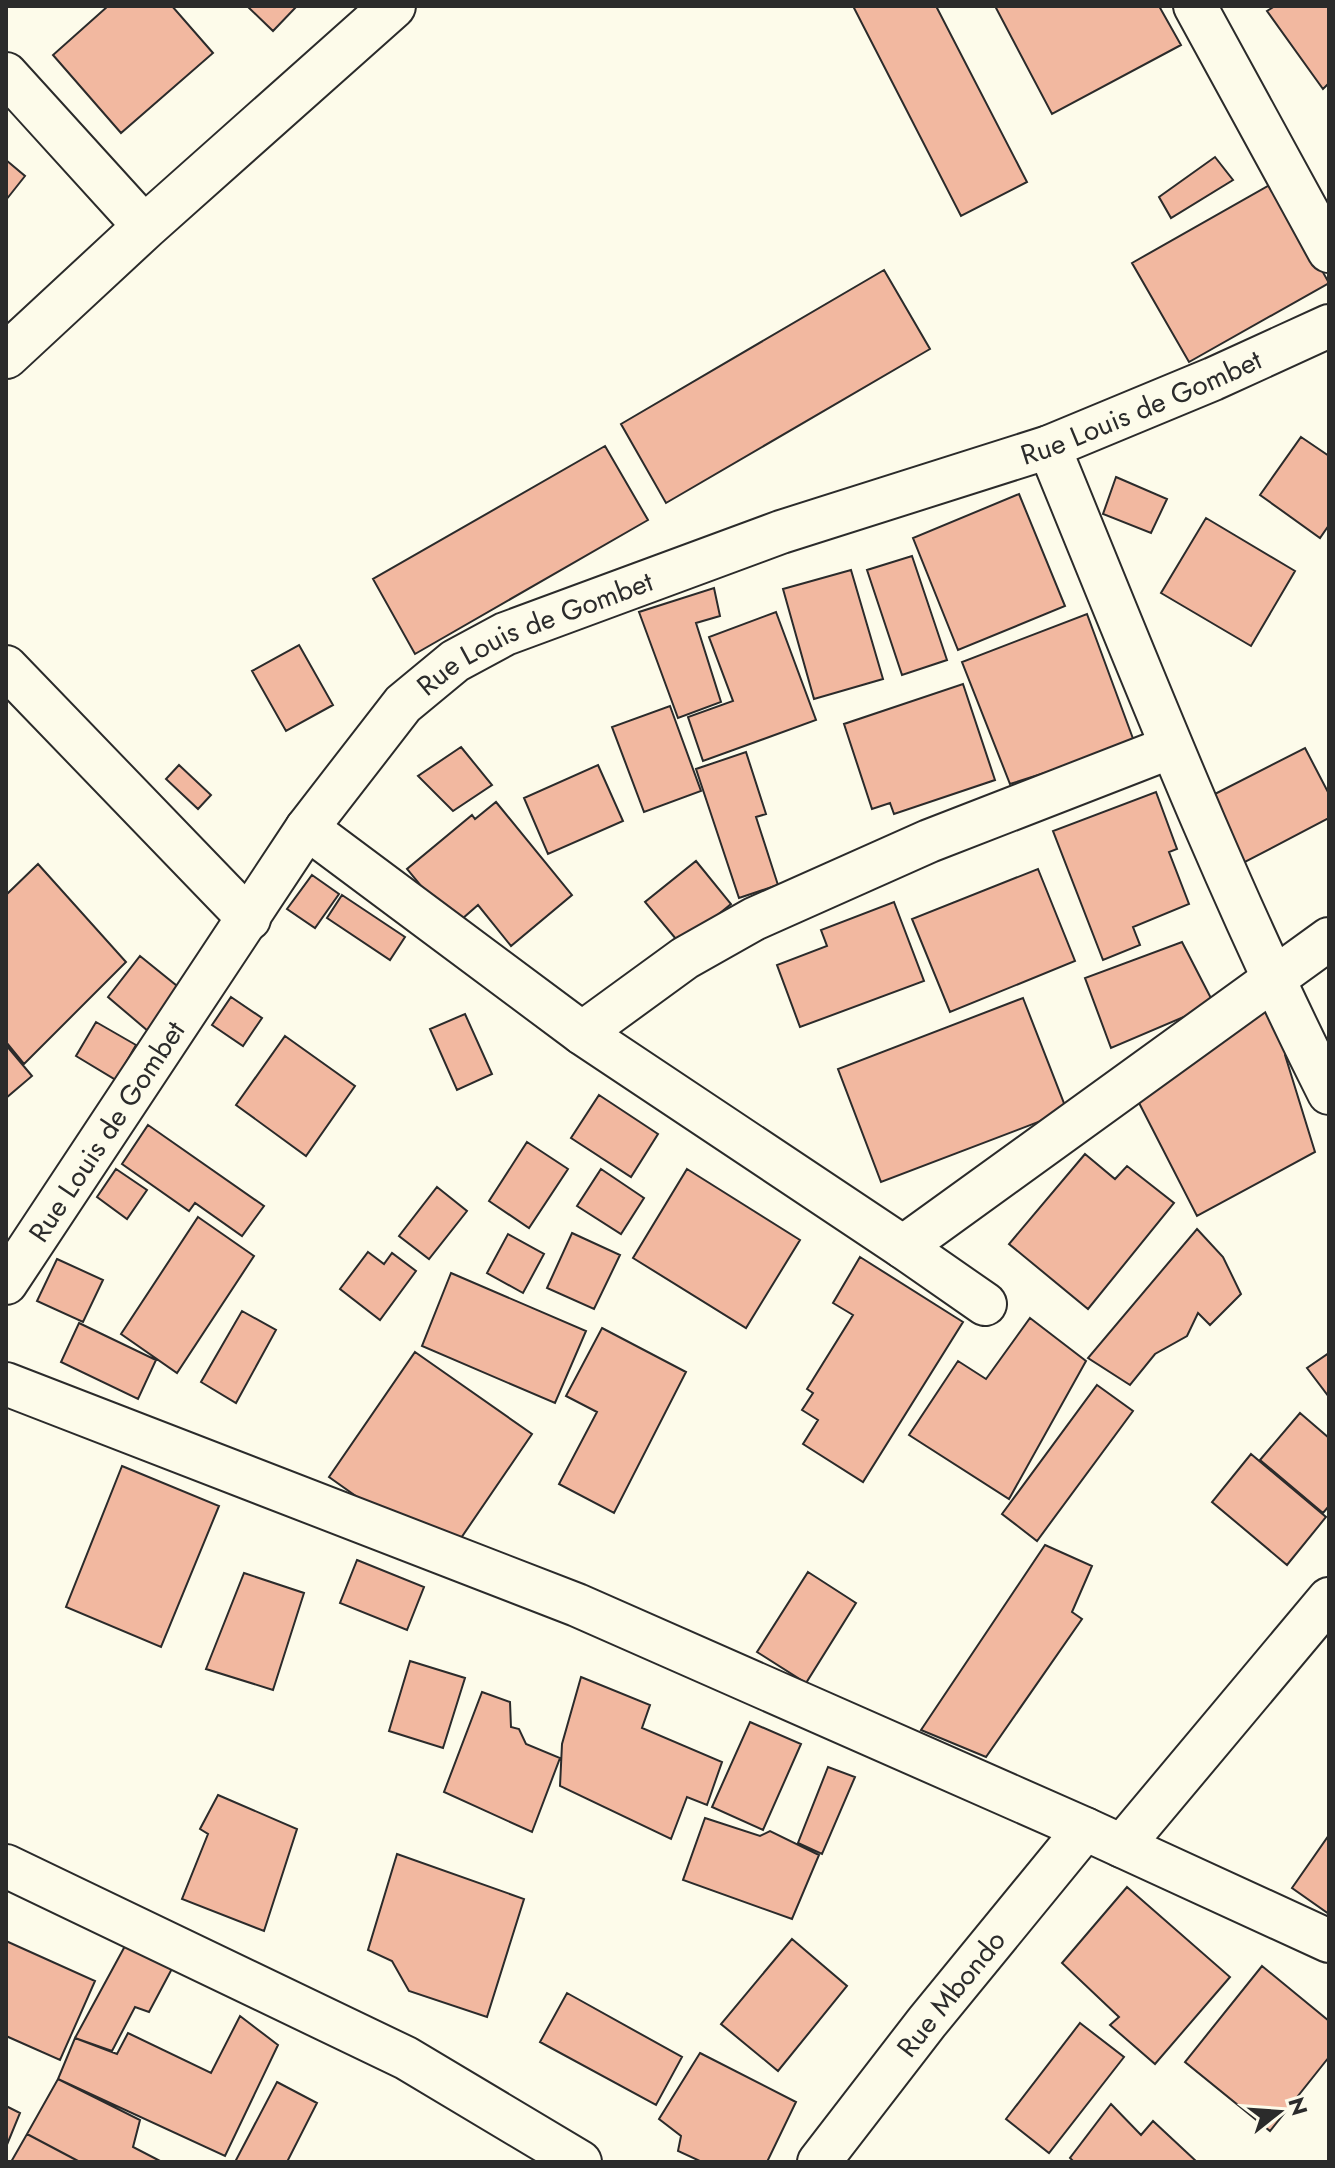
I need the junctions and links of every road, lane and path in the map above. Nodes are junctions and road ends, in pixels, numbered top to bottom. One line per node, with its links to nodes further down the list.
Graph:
1 (393, 6): 4 (highway)
2 (1195, 6): 5 (street)
3 (6, 74): 4 (street)
4 (145, 227): 7 (highway)
5 (1329, 251)
6 (1329, 326): 8 (street, Rue Louis de Gombet)
7 (6, 356)
8 (1049, 447): 10 (street); 11 (street, Rue Louis de Gombet)
9 (6, 667): 12 (street)
10 (1171, 747): 14 (street); 15 (street)
11 (307, 828): 12 (street, Rue Louis de Gombet); 15 (street)
12 (249, 919): 18 (street, Rue Louis de Gombet)
13 (1329, 939): 14 (street)
14 (1272, 981): 16 (street); 17 (street)
15 (582, 1033): 17 (street)
16 (1329, 1093)
17 (903, 1247): 19 (street)
18 (6, 1283)
19 (985, 1304)
20 (7, 1389): 22 (street)
21 (1329, 1599): 22 (street, Rue Mbondo)
22 (1103, 1838): 24 (street); 26 (street, Rue Mbondo)
23 (6, 1866): 25 (street)
24 (1329, 1941)
25 (580, 2162)
26 (819, 2162)

